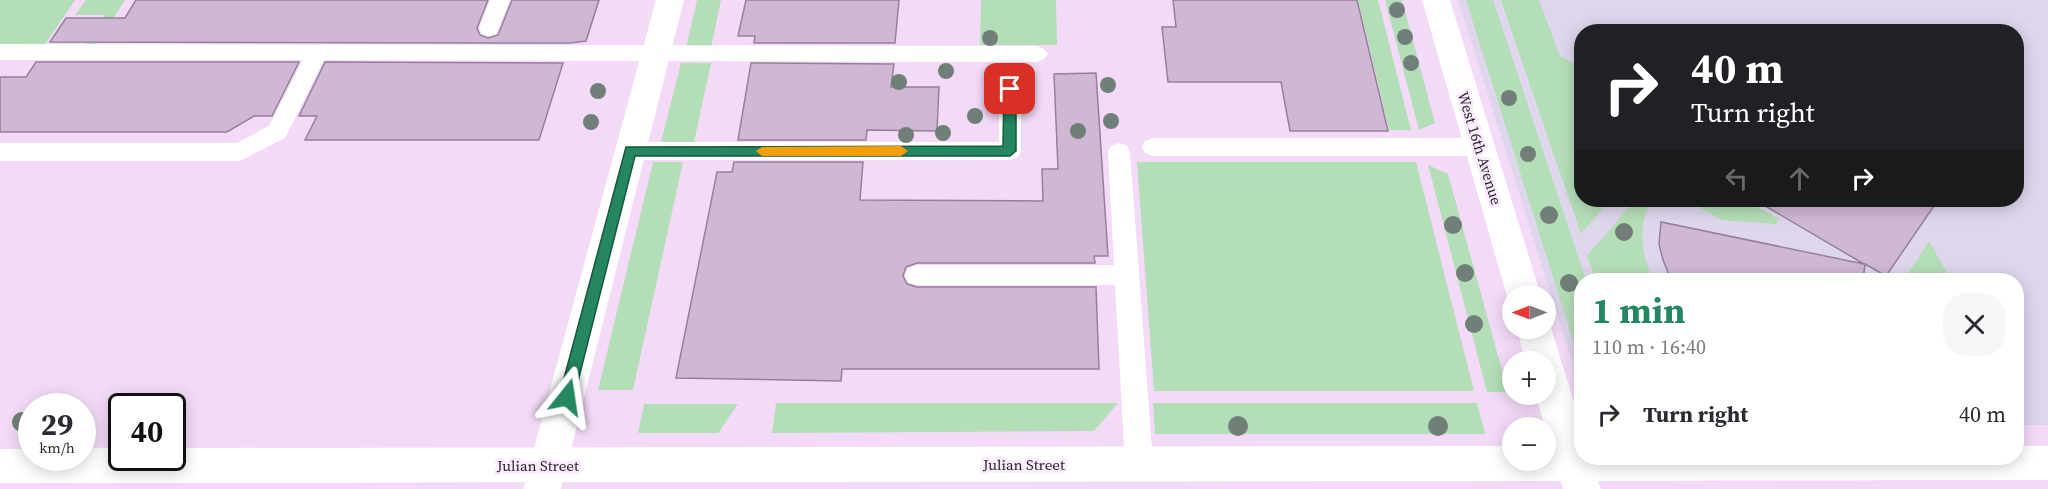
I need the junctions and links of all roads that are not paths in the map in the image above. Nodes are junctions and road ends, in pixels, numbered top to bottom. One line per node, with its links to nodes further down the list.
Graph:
1 (500, 0): 4 (lane)
2 (670, 0): 7 (street)
3 (1436, 0): 11 (street, West 16th Avenue)
4 (489, 29)
5 (0, 52): 6 (lane)
6 (318, 52): 7 (lane); 13 (lane)
7 (656, 53): 8 (lane); 12 (street)
8 (1038, 54)
9 (1010, 89): 12 (lane)
10 (1153, 147): 11 (lane)
11 (1480, 147): 17 (street, West 16th Avenue)
12 (630, 151): 26 (street)
13 (0, 152)
14 (1119, 153): 16 (lane)
15 (917, 275): 16 (lane)
16 (1127, 275): 21 (lane)
17 (1521, 285)
18 (1556, 403): 19 (street)
19 (1574, 463)
20 (2048, 463): 22 (street, Julian Street)
21 (1139, 464): 25 (street, Julian Street); 26 (street, Julian Street)
22 (2024, 464)
23 (1976, 465): 25 (street, Julian Street)
24 (0, 466): 26 (street, Julian Street)
25 (1578, 476)
26 (545, 477)

